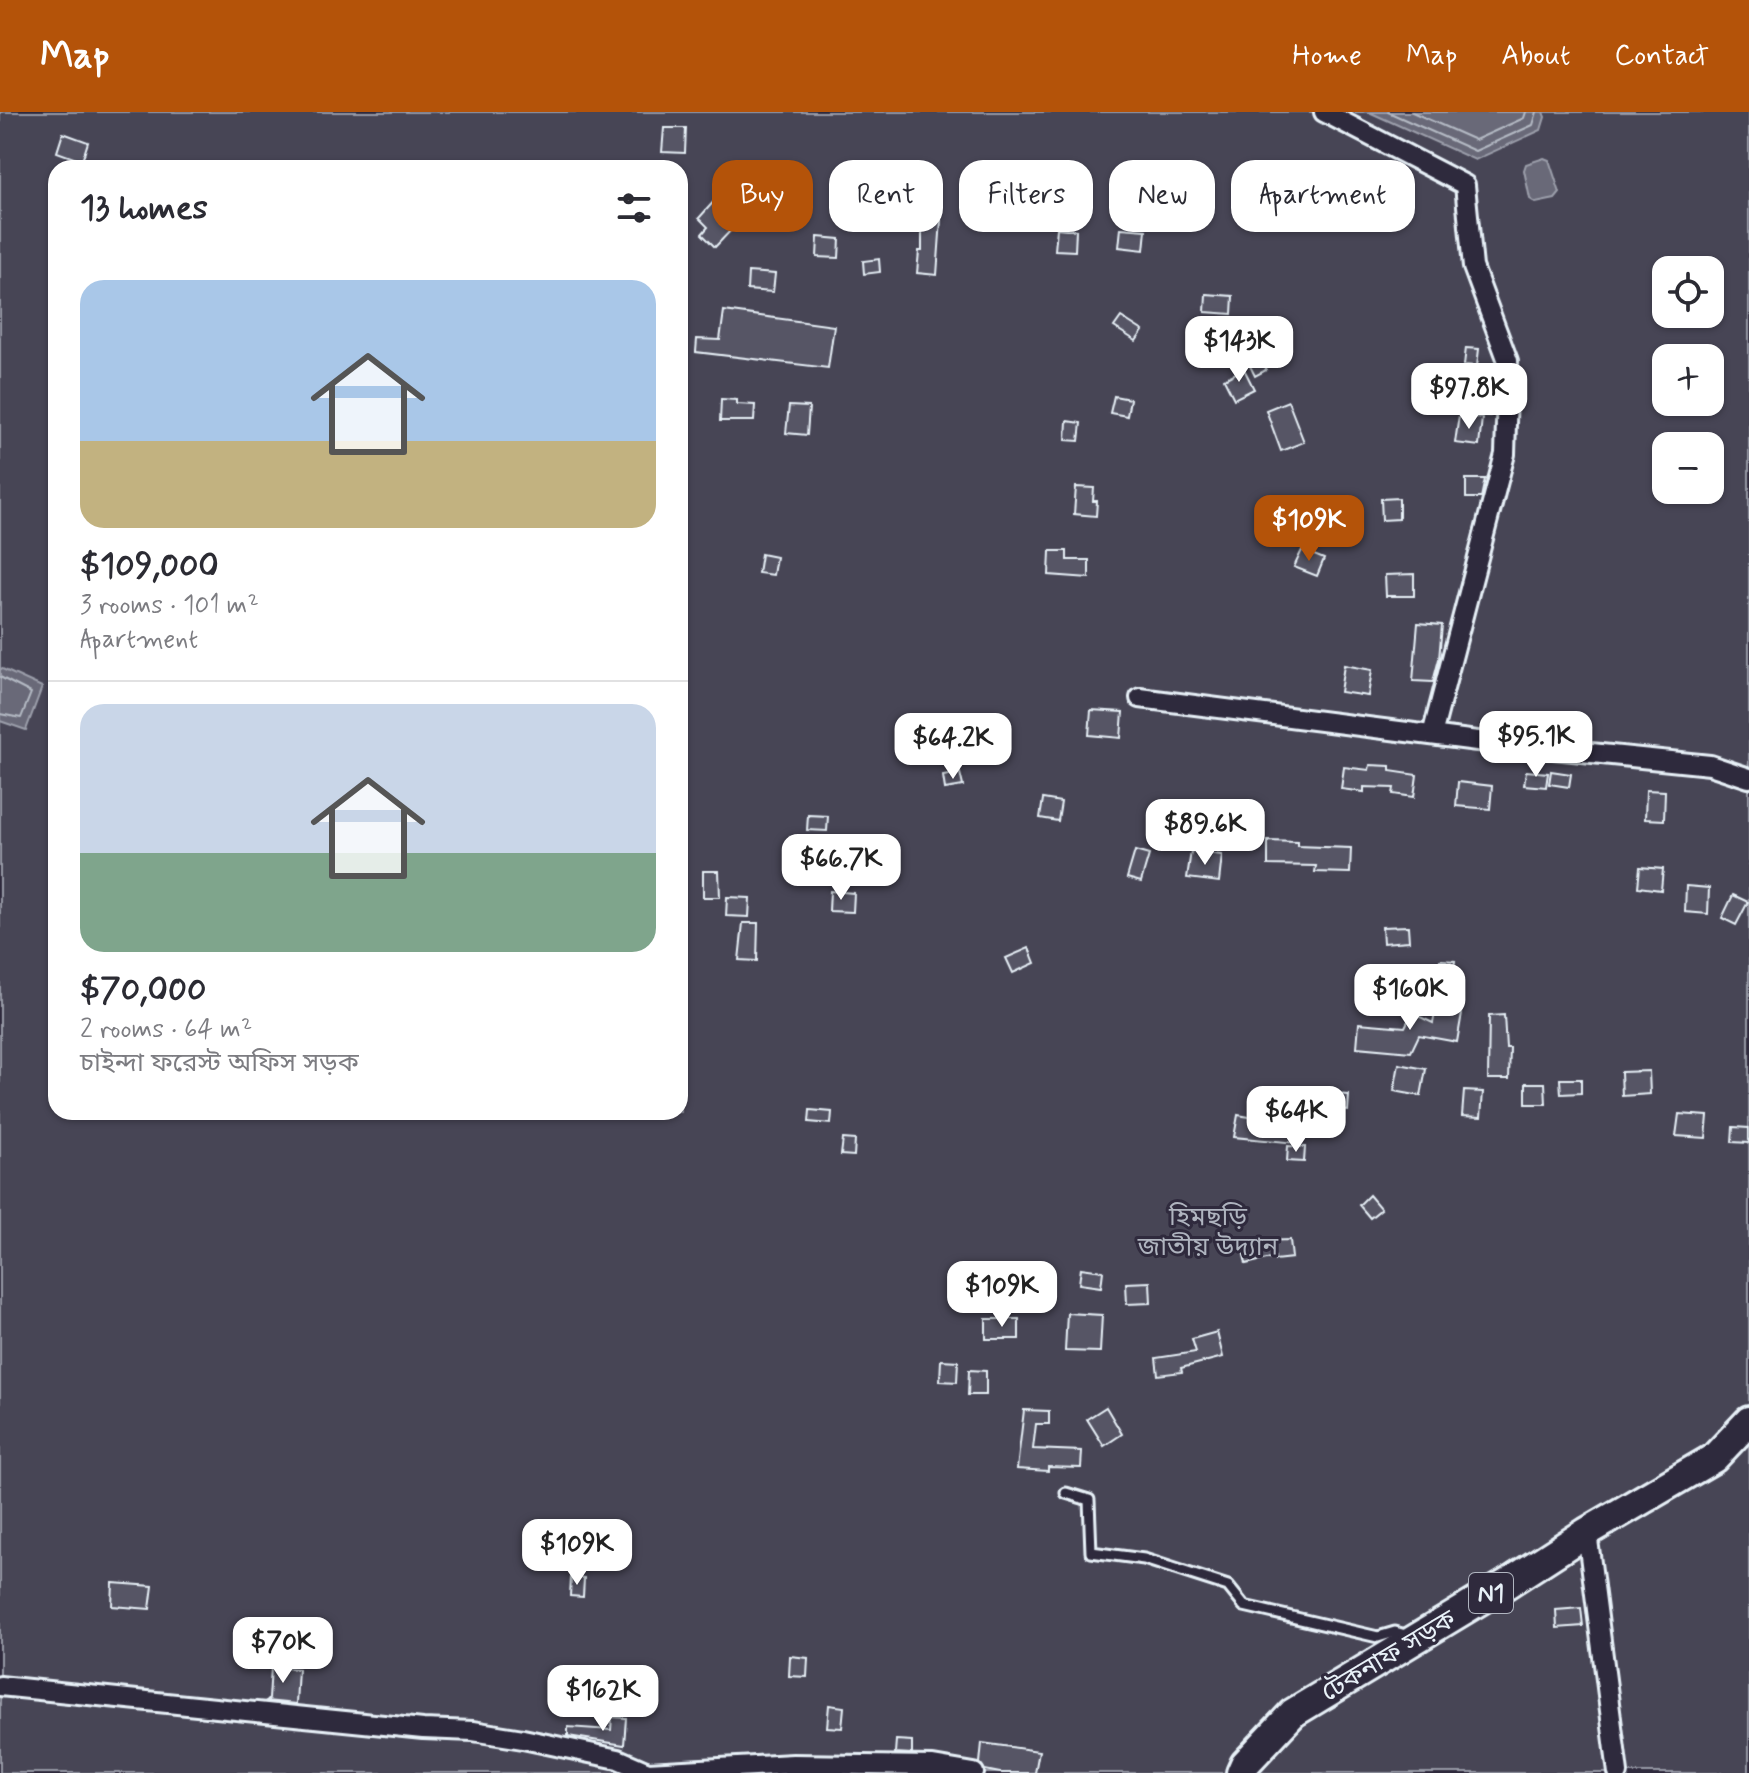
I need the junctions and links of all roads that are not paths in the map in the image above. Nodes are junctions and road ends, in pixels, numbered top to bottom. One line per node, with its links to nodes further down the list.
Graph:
1 (1324, 112): 3 (street)
2 (1140, 698): 3 (street)
3 (1432, 735): 4 (street)
4 (1749, 778)
5 (1749, 1421): 7 (highway, টেকনাফ সড়ক / N1)
6 (1066, 1493): 8 (lane)
7 (1587, 1532): 8 (highway, টেকনাফ সড়ক / N1); 13 (street)
8 (1416, 1637): 12 (highway, টেকনাফ সড়ক / N1)
9 (0, 1686): 10 (street)
10 (834, 1769): 11 (street)
11 (974, 1773)
12 (1241, 1773)
13 (1618, 1773)

